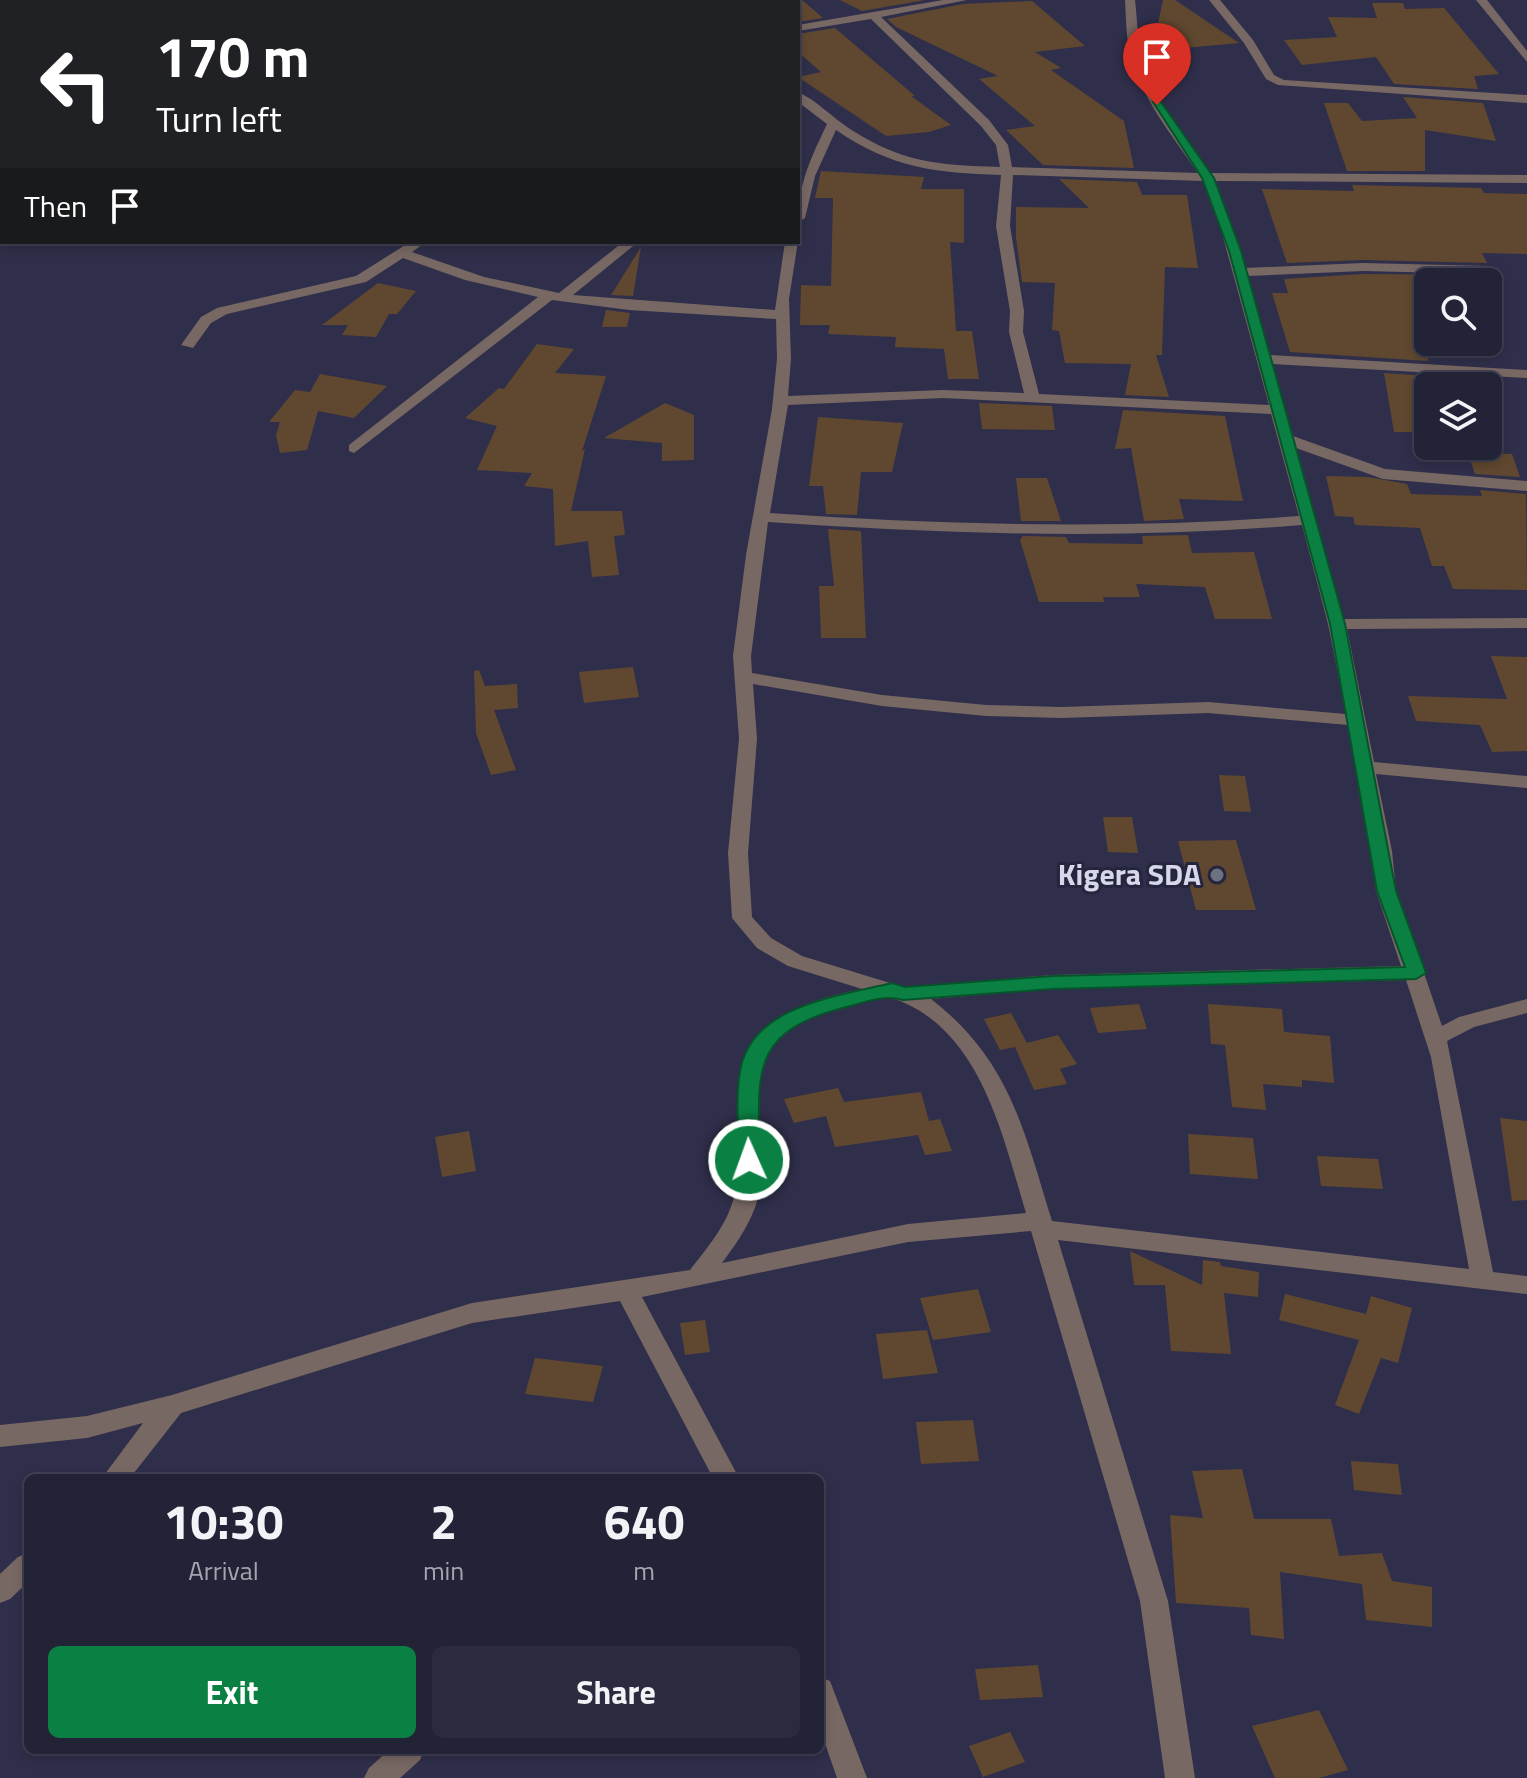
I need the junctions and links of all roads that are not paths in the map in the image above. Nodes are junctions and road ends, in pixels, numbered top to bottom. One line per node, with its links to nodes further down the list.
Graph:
1 (962, 0): 5 (street)
2 (1130, 0): 13 (street)
3 (1214, 0): 10 (street)
4 (1481, 0): 7 (street)
5 (875, 17): 6 (street); 12 (street)
6 (800, 28)
7 (1521, 42): 8 (street)
8 (1527, 59)
9 (800, 98): 11 (street)
10 (1527, 99)
11 (833, 123): 12 (street); 15 (street)
12 (1007, 173): 13 (street); 27 (street)
13 (1208, 178): 14 (street); 21 (street)
14 (1527, 179)
15 (800, 210)
16 (416, 244): 19 (street)
17 (628, 244): 22 (street)
18 (792, 244): 23 (street)
19 (404, 254): 22 (street); 24 (street)
20 (1414, 268): 21 (street)
21 (1241, 272): 25 (street)
22 (557, 295): 23 (street); 31 (street)
23 (781, 315): 28 (street)
24 (188, 345)
25 (1262, 359): 26 (street); 29 (street)
26 (1527, 374)
27 (1032, 396): 28 (street); 29 (street)
28 (780, 401): 33 (street)
29 (1276, 410): 30 (street)
30 (1286, 439): 32 (street); 34 (street)
31 (354, 448)
32 (1527, 486)
33 (762, 517): 34 (street); 37 (street)
34 (1307, 520): 36 (street)
35 (1527, 623): 36 (street)
36 (1337, 624): 38 (street)
37 (744, 677): 38 (street); 42 (street)
38 (1356, 721): 39 (street)
39 (1364, 767): 40 (street); 41 (street)
40 (1527, 782)
41 (1416, 973): 42 (street); 44 (street)
42 (897, 991): 45 (street); 46 (street)
43 (1527, 1006): 44 (street)
44 (1436, 1038): 47 (street)
45 (1041, 1225): 46 (street); 47 (street); 60 (street)
46 (697, 1278): 49 (street)
47 (1483, 1280): 48 (street)
48 (1527, 1285)
49 (626, 1290): 50 (street); 53 (street)
50 (172, 1405): 51 (street); 52 (street)
51 (0, 1436)
52 (118, 1474)
53 (724, 1474)
54 (24, 1569): 55 (street)
55 (0, 1591)
56 (824, 1701): 59 (street)
57 (406, 1754): 58 (street)
58 (379, 1778)
59 (852, 1778)
60 (1180, 1778)

